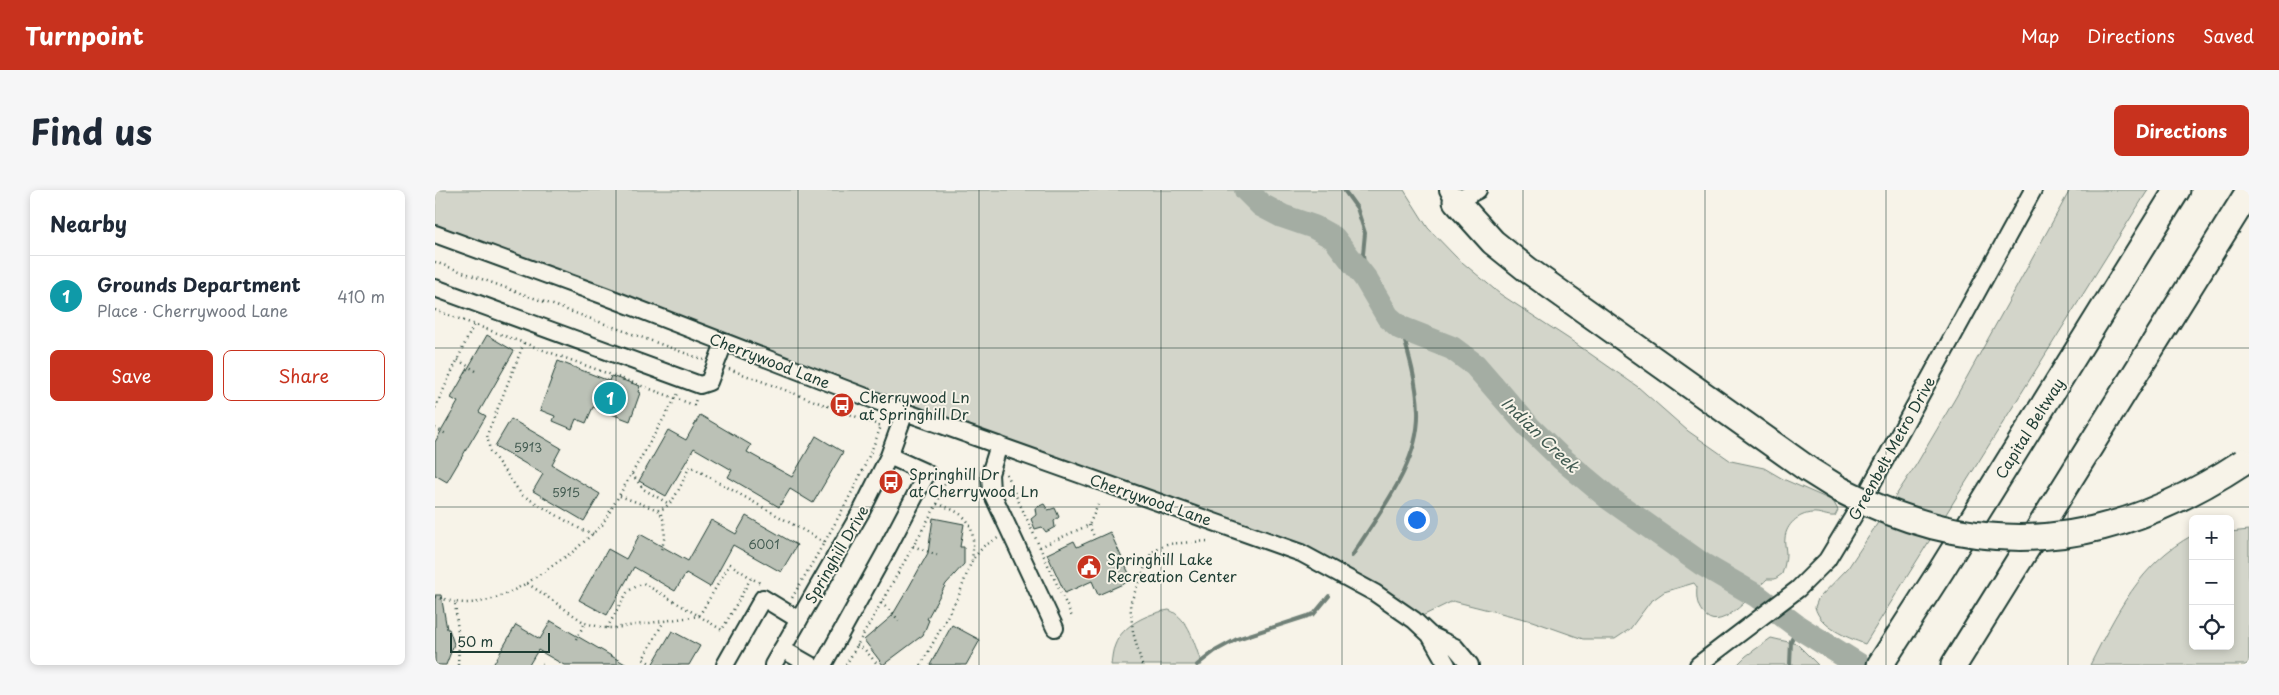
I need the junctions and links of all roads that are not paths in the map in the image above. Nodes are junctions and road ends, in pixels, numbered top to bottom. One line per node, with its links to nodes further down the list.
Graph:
1 (1478, 190): 5 (street)
2 (2033, 190): 24 (street, Greenbelt Metro Drive)
3 (2177, 190): 17 (highway, Capital Beltway)
4 (2249, 191): 25 (highway)
5 (1452, 196): 12 (highway, bridge)
6 (435, 234): 8 (street, Cherrywood Lane)
7 (435, 288): 8 (street)
8 (724, 343): 9 (street, Cherrywood Lane)
9 (905, 412): 10 (street, Cherrywood Lane); 11 (street, Springhill Drive)
10 (999, 445): 14 (street); 15 (street, Cherrywood Lane)
11 (889, 456): 13 (street, Springhill Drive); 21 (street)
12 (2246, 460)
13 (799, 620): 16 (street, Springhill Drive); 18 (street)
14 (1055, 628)
15 (1430, 635): 22 (street, Cherrywood Lane); 23 (street, Cherrywood Lane)
16 (782, 649): 19 (street, Springhill Drive); 20 (street)
17 (1883, 661)
18 (725, 665)
19 (773, 665)
20 (810, 665)
21 (823, 665)
22 (1447, 665)
23 (1470, 665)
24 (1698, 665)
25 (1954, 665)

